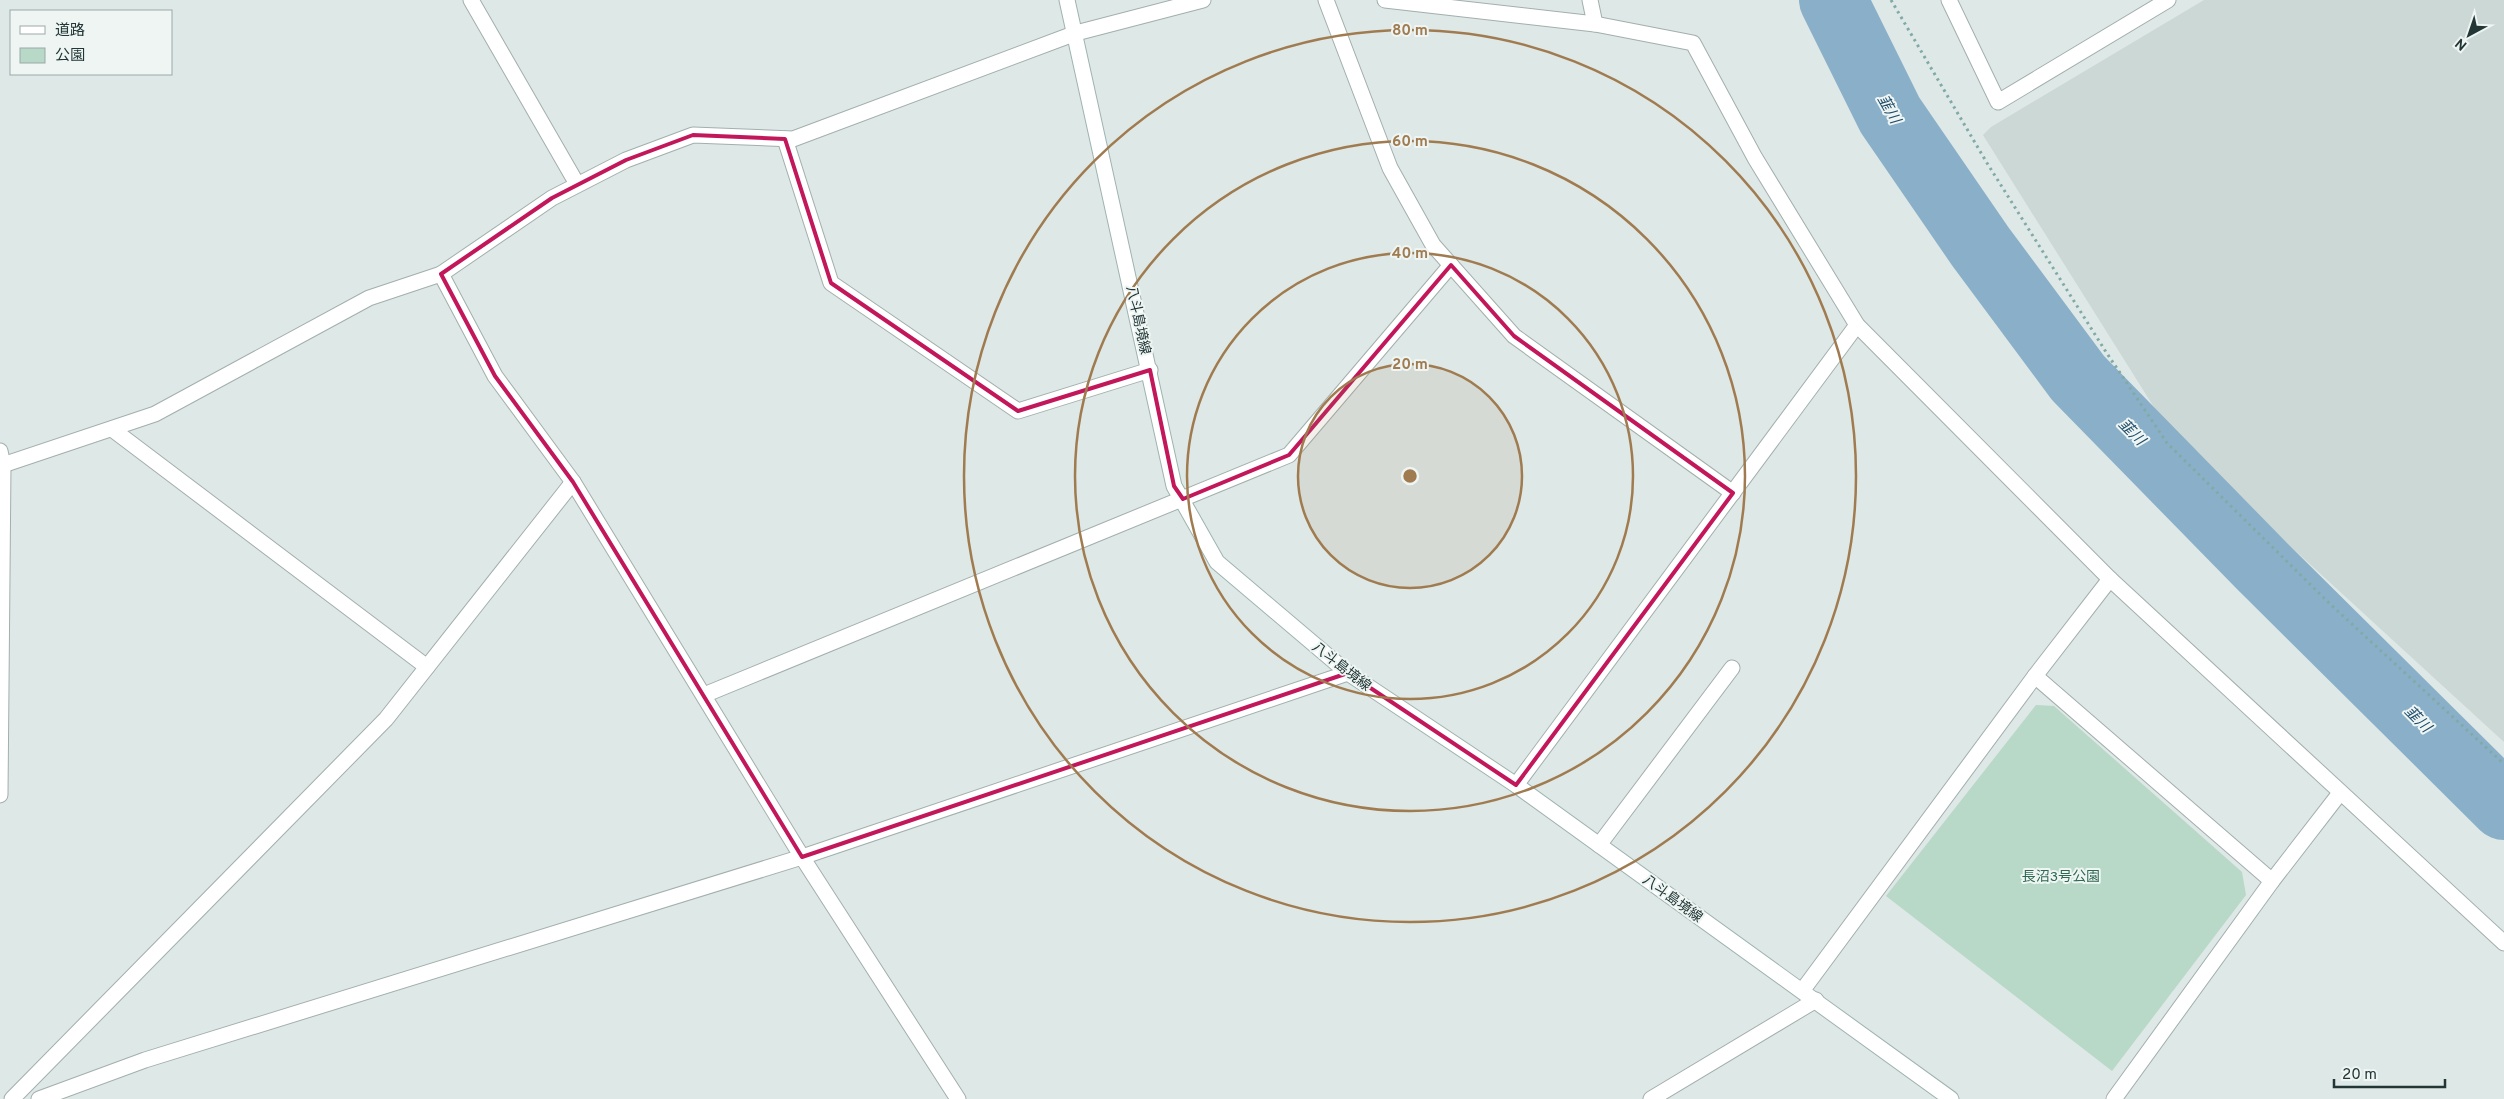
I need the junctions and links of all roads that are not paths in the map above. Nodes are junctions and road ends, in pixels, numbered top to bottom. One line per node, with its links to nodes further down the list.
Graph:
1 (470, 0): 12 (street)
2 (1067, 0): 10 (street, 八斗島境線)
3 (1202, 0): 10 (street)
4 (1326, 0): 13 (street)
5 (1385, 0): 9 (street)
6 (1590, 0): 9 (street)
7 (1949, 0): 8 (street)
8 (2168, 0)
9 (1596, 24): 15 (street)
10 (1076, 33): 11 (street); 16 (street, 八斗島境線)
11 (785, 139): 12 (street); 16 (street)
12 (577, 184): 14 (street)
13 (1450, 266): 20 (street); 21 (street)
14 (440, 274): 17 (street); 19 (street)
15 (1857, 325): 20 (street); 22 (street)
16 (1150, 370): 21 (street, 八斗島境線)
17 (112, 429): 18 (street); 23 (street)
18 (1, 460): 30 (street)
19 (573, 482): 23 (street); 27 (street)
20 (1733, 493): 28 (street)
21 (1183, 499): 25 (street, 八斗島境線); 27 (street)
22 (2110, 579): 26 (street); 29 (street)
23 (427, 667): 37 (street)
24 (1732, 668): 31 (street)
25 (1348, 673): 28 (street, 八斗島境線); 32 (street)
26 (2035, 676): 33 (street); 35 (street)
27 (704, 695): 32 (street)
28 (1516, 785): 31 (street, 八斗島境線)
29 (2340, 793): 33 (street); 34 (street)
30 (0, 795)
31 (1600, 845): 35 (street, 八斗島境線)
32 (802, 857): 38 (street); 39 (street)
33 (2272, 881): 42 (street)
34 (2504, 944)
35 (1802, 991): 36 (street, 八斗島境線)
36 (1816, 1000): 40 (street); 41 (street, 八斗島境線)
37 (12, 1099)
38 (39, 1099)
39 (958, 1099)
40 (1652, 1099)
41 (1951, 1099)
42 (2114, 1099)

